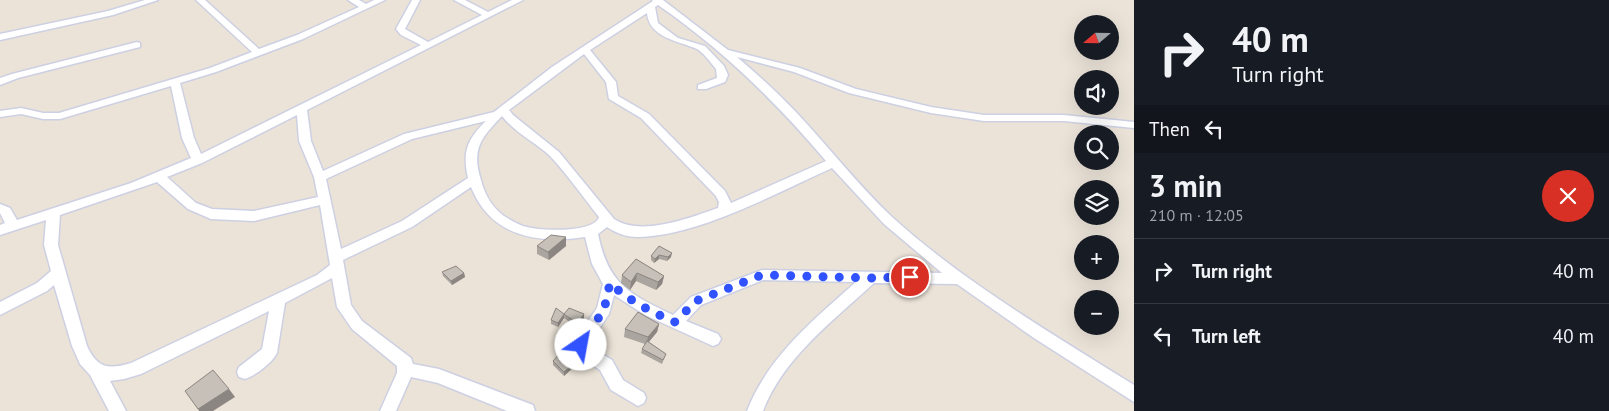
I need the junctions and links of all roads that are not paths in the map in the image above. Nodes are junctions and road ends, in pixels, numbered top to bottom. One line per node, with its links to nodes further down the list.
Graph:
1 (154, 0): 9 (street)
2 (200, 0): 16 (street)
3 (352, 0): 10 (street)
4 (381, 0): 10 (street)
5 (416, 0): 14 (street)
6 (458, 0): 11 (street)
7 (519, 0): 11 (street)
8 (655, 3): 15 (street); 17 (street); 20 (street)
9 (127, 4): 12 (street)
10 (366, 7): 16 (street)
11 (488, 15): 14 (street)
12 (0, 37)
13 (138, 45): 18 (street)
14 (427, 45): 21 (street)
15 (585, 50): 22 (street); 32 (street)
16 (257, 52): 19 (street)
17 (728, 52): 24 (street); 26 (street)
18 (0, 82)
19 (174, 83): 23 (street); 25 (street)
20 (702, 87)
21 (302, 110): 25 (street); 28 (street)
22 (500, 112): 28 (street); 29 (street); 34 (street)
23 (0, 114)
24 (1134, 125)
25 (198, 160): 27 (street)
26 (834, 162): 32 (street); 40 (street)
27 (158, 176): 30 (street); 33 (street)
28 (320, 177): 30 (street)
29 (475, 179): 36 (street); 37 (street)
30 (325, 200): 37 (street)
31 (0, 208): 35 (street)
32 (724, 209): 34 (street)
33 (54, 212): 35 (street); 38 (street)
34 (605, 217): 36 (street)
35 (6, 228)
36 (591, 232): 41 (street)
37 (337, 262): 42 (street); 46 (street)
38 (59, 272): 43 (street); 47 (street)
39 (870, 278): 40 (street); 44 (street); 54 (street)
40 (957, 279): 49 (street)
41 (610, 283): 44 (street); 50 (street)
42 (279, 299): 47 (street); 48 (street)
43 (0, 309)
44 (675, 322): 45 (street)
45 (713, 339)
46 (405, 369): 52 (street); 53 (street)
47 (96, 371): 51 (street)
48 (245, 372)
49 (1134, 394)
50 (638, 398)
51 (118, 411)
52 (388, 411)
53 (527, 411)
54 (755, 411)

